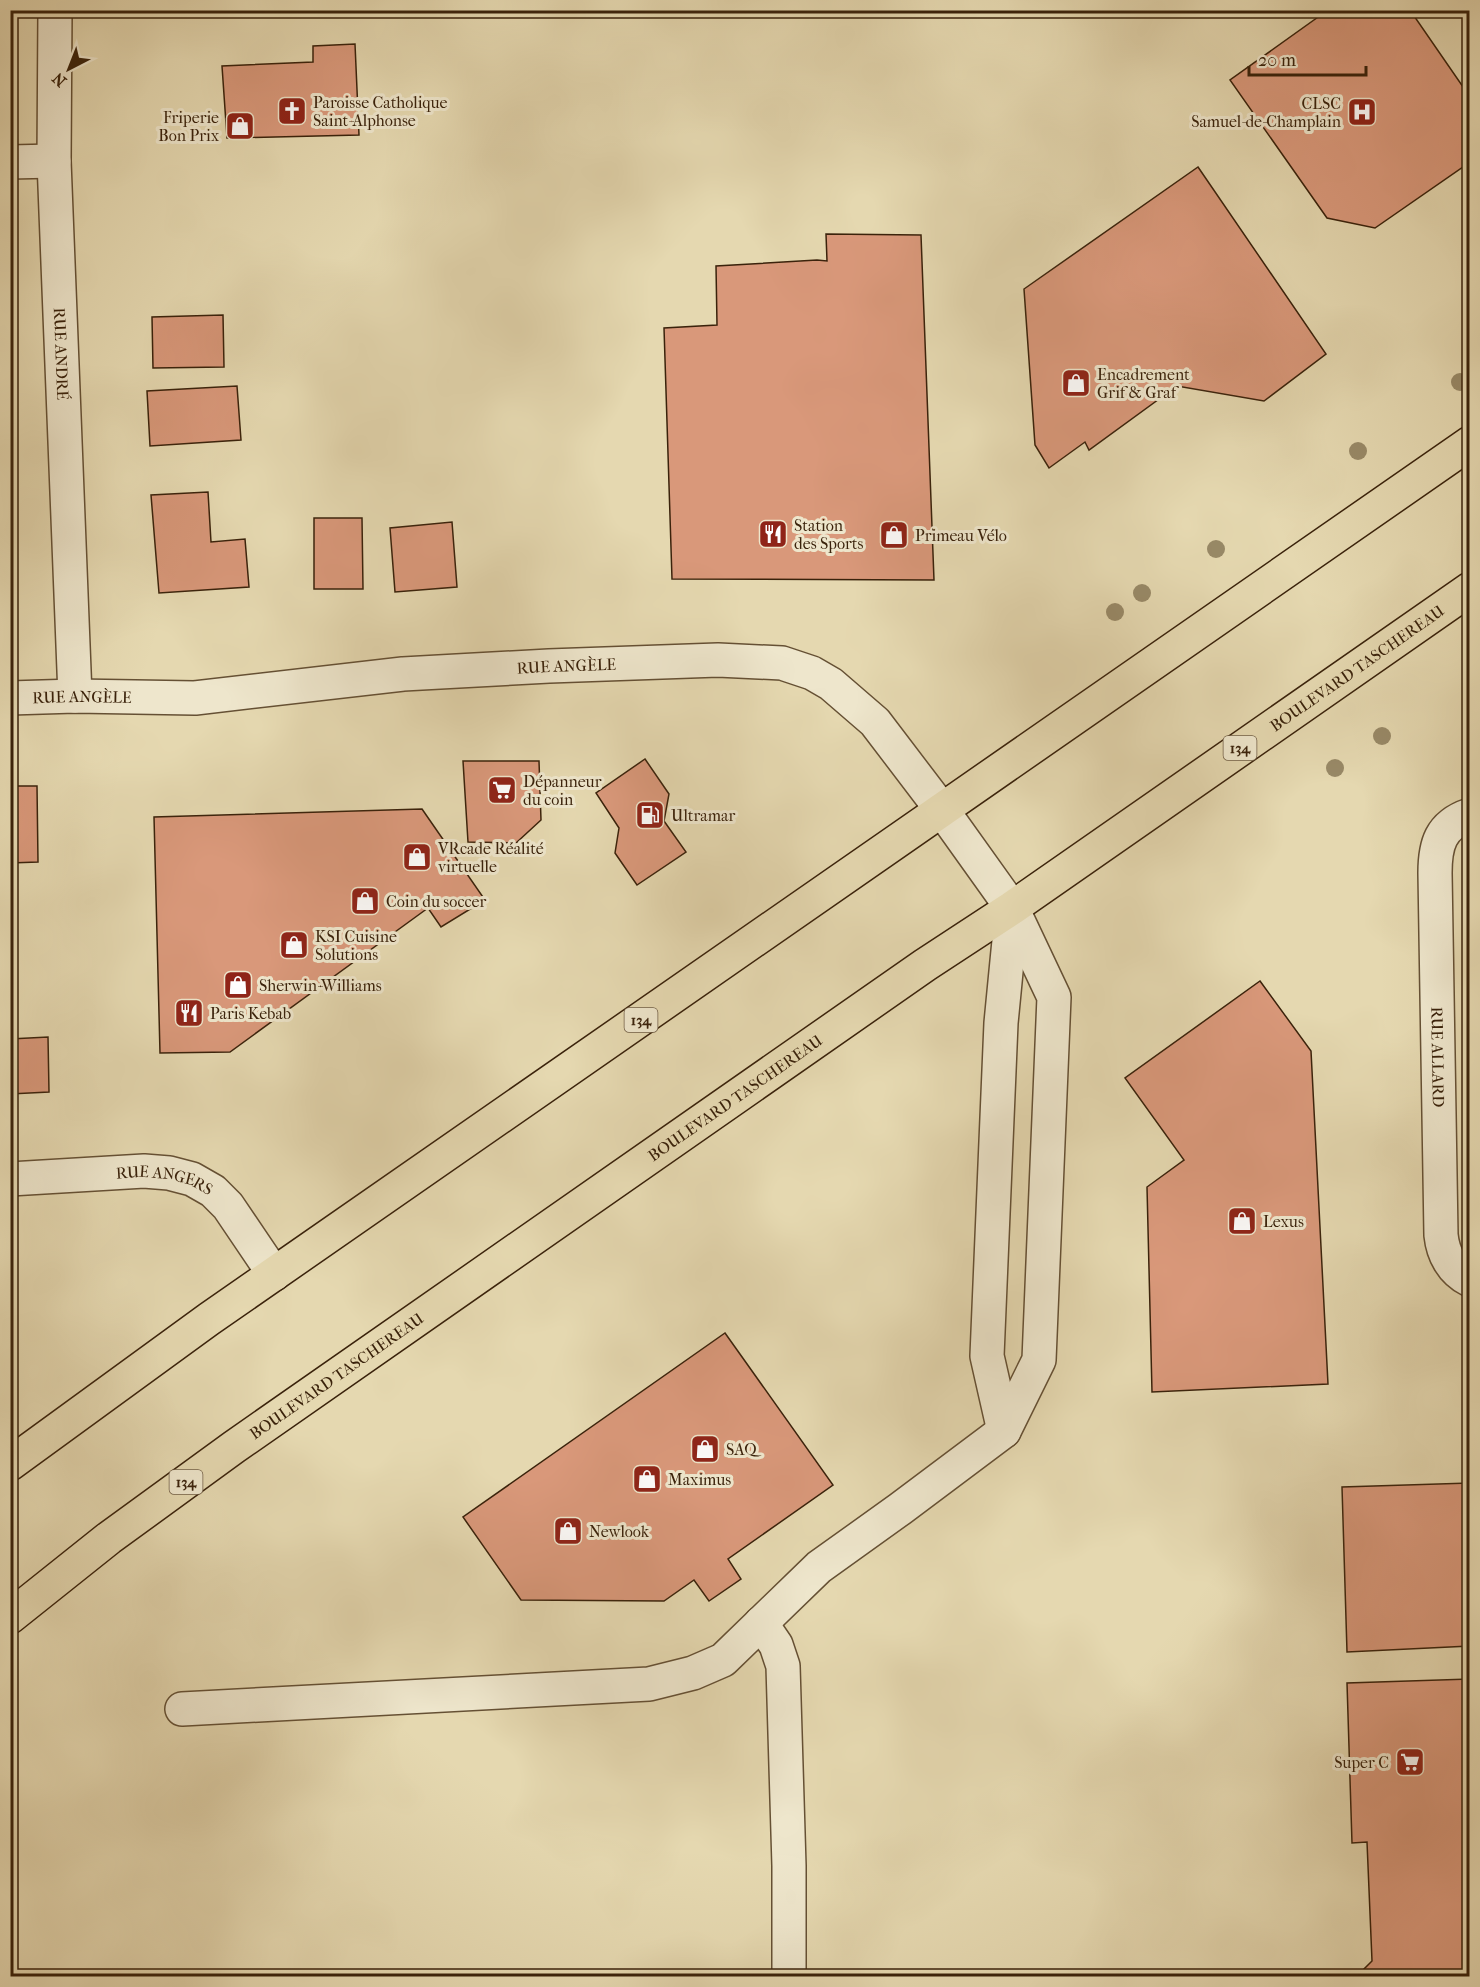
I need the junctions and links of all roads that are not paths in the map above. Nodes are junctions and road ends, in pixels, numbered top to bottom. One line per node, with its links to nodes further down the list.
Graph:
1 (55, 10): 2 (street, RUE ANDRÉ)
2 (54, 160): 3 (street); 6 (street, RUE ANDRÉ)
3 (10, 162)
4 (1470, 443): 8 (main road, 134)
5 (1470, 589): 10 (main road, BOULEVARD TASCHEREAU / 134)
6 (75, 696): 7 (street, RUE ANGÈLE); 8 (street, RUE ANGÈLE)
7 (10, 698)
8 (942, 810): 10 (street, RUE ANGÈLE); 12 (main road, 134)
9 (1459, 822): 13 (street, RUE ALLARD)
10 (1012, 908): 14 (street); 14 (street, RUE ANGÈLE); 16 (main road, BOULEVARD TASCHEREAU / 134)
11 (10, 1179): 12 (street, RUE ANGERS)
12 (274, 1274): 15 (main road, 134)
13 (1470, 1280)
14 (1004, 1431): 17 (street)
15 (10, 1464)
16 (10, 1617)
17 (761, 1623): 18 (street); 19 (street)
18 (182, 1709)
19 (789, 1977)

